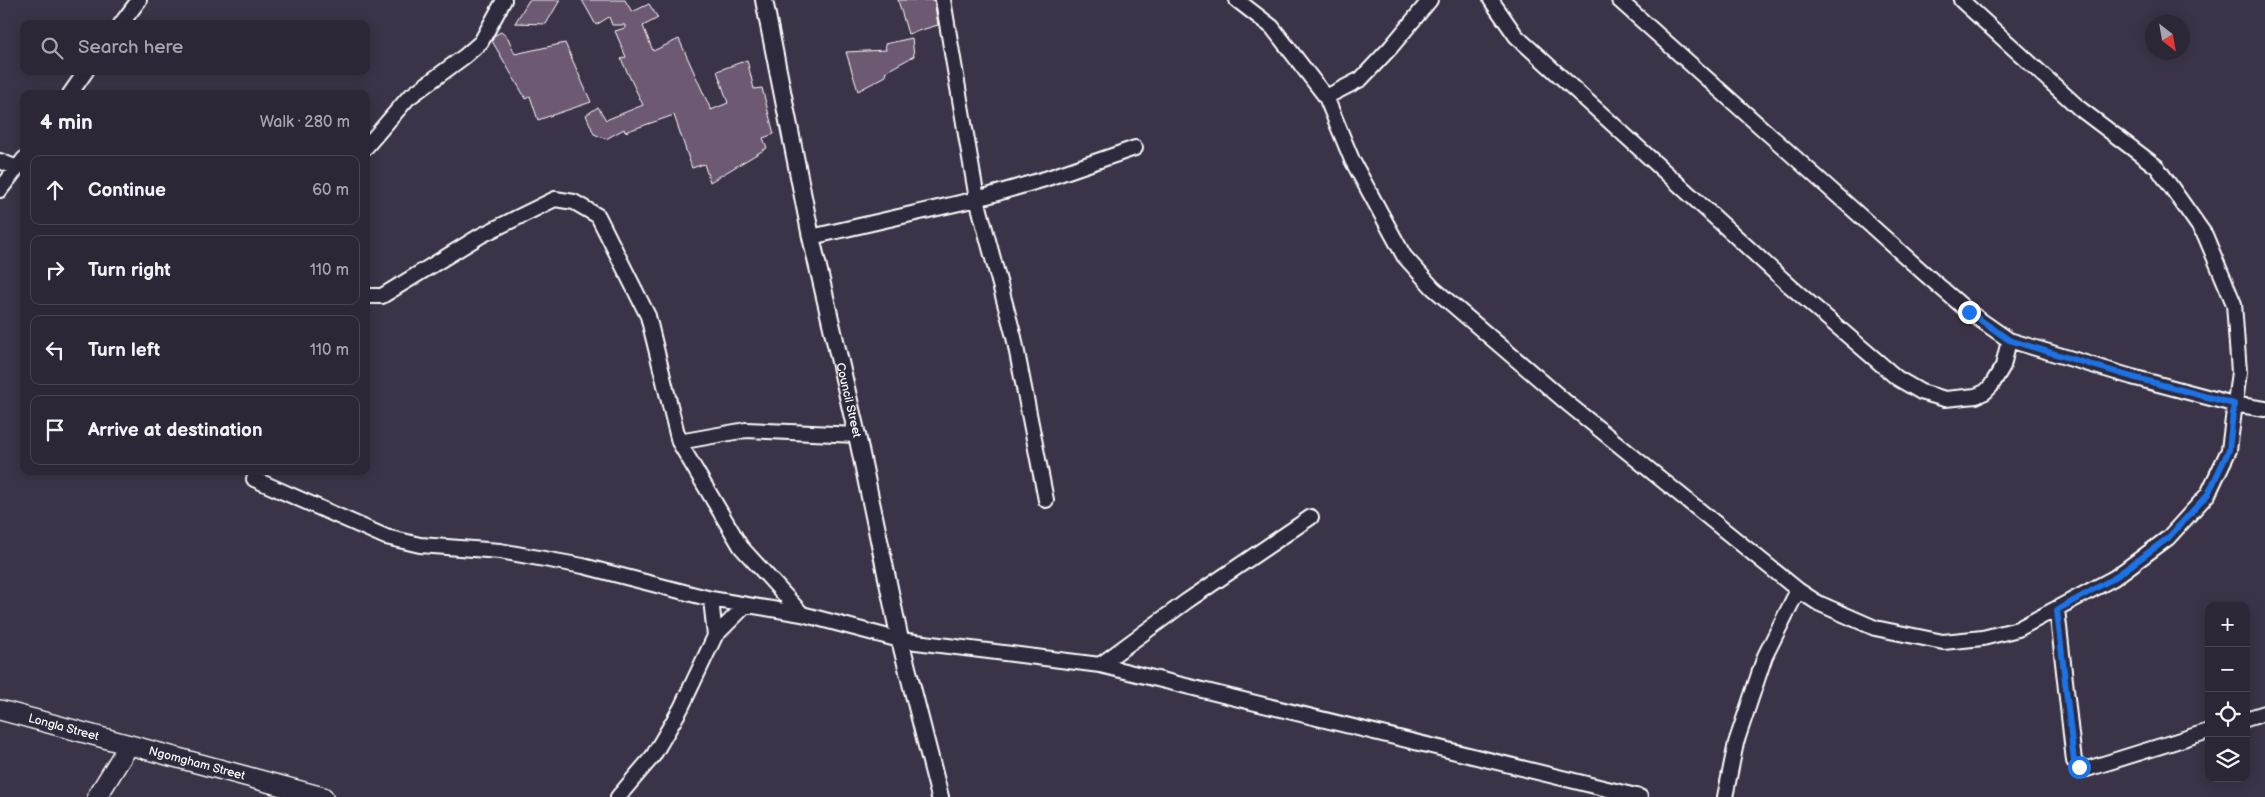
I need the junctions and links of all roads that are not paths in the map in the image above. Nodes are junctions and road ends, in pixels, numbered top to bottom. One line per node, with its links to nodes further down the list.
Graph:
1 (139, 0): 10 (street)
2 (504, 0): 14 (street)
3 (764, 0): 20 (street, Council Street)
4 (943, 0): 19 (street)
5 (1237, 0): 13 (street)
6 (1430, 0): 13 (street)
7 (1491, 0): 22 (street)
8 (1619, 0): 22 (street)
9 (1961, 0): 23 (street)
10 (124, 20)
11 (83, 75): 12 (street)
12 (73, 90)
13 (1326, 97): 30 (street)
14 (370, 142)
15 (1135, 148): 19 (street)
16 (0, 161): 17 (street)
17 (20, 163): 18 (street)
18 (0, 190)
19 (977, 199): 20 (street); 28 (street)
20 (811, 237): 25 (street, Council Street)
21 (370, 296): 26 (street)
22 (2009, 340): 23 (street)
23 (2234, 404): 24 (street); 33 (street)
24 (2265, 409)
25 (858, 435): 26 (street); 36 (street, Council Street)
26 (679, 442): 34 (street)
27 (254, 479): 31 (street)
28 (1046, 500)
29 (1312, 516): 37 (street)
30 (1798, 590): 33 (street); 48 (street)
31 (711, 599): 32 (street); 35 (street)
32 (746, 605): 34 (street); 35 (street)
33 (2057, 610): 41 (street)
34 (802, 614): 36 (street)
35 (715, 636): 45 (street)
36 (900, 640): 37 (street); 46 (street, Council Street)
37 (1100, 665): 47 (street)
38 (0, 710): 42 (main road, Longla Street)
39 (2265, 713): 40 (street)
40 (2250, 718)
41 (2205, 732)
42 (129, 745): 43 (main road); 44 (main road, Ngomgham Street)
43 (97, 797)
44 (323, 797)
45 (618, 797)
46 (940, 797)
47 (1640, 797)
48 (1726, 797)

